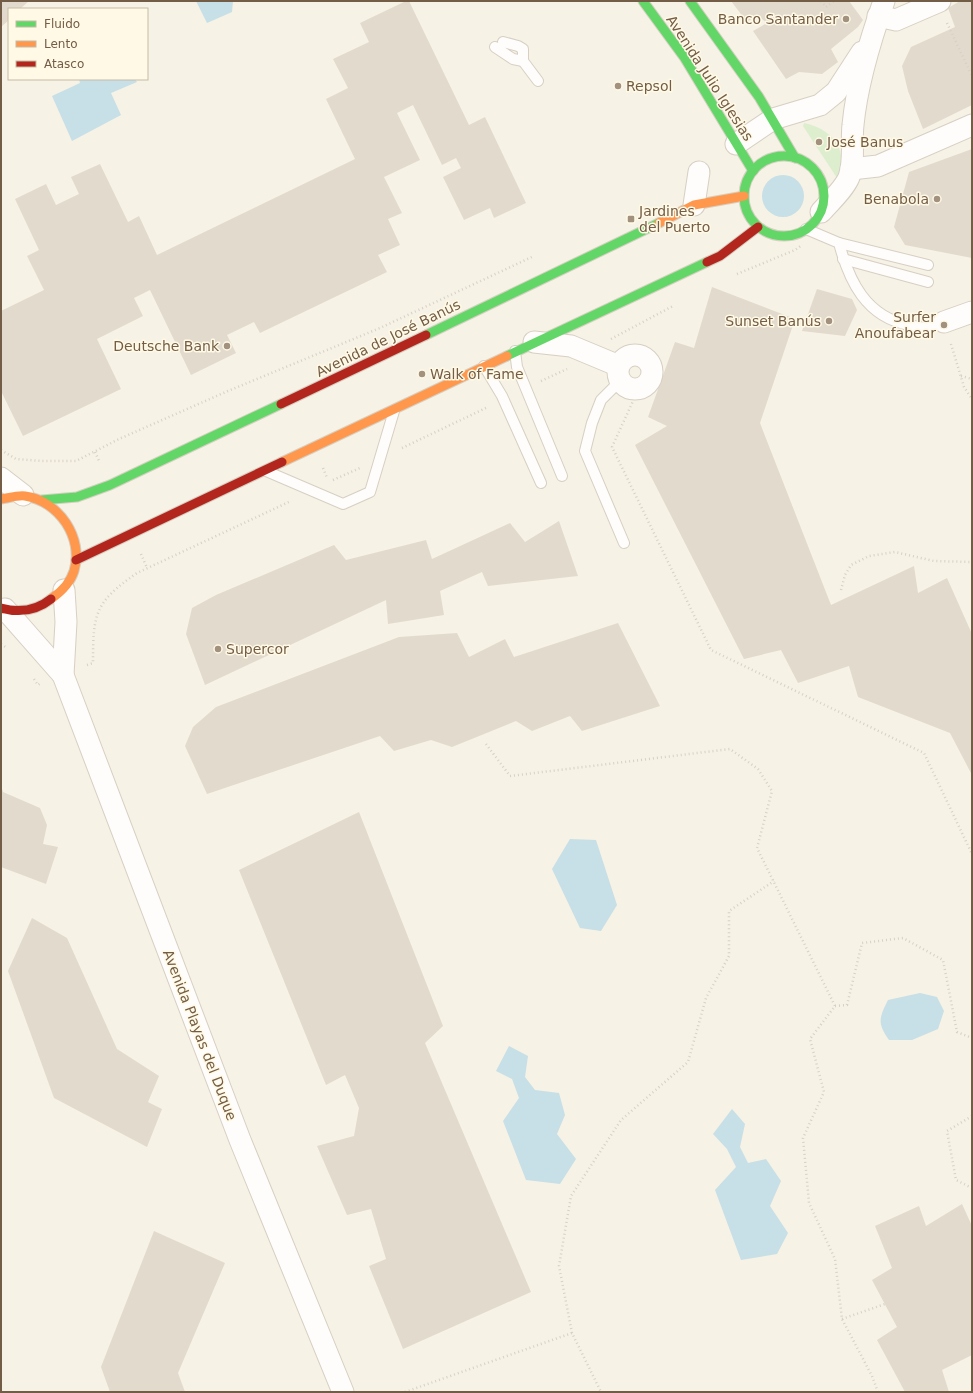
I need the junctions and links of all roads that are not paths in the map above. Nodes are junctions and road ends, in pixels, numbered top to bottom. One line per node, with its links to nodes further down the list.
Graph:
1 (643, 1): 10 (street, Avenida Julio Iglesias)
2 (690, 1): 8 (street, Avenida Julio Iglesias)
3 (938, 2): 4 (street)
4 (881, 9): 5 (street)
5 (871, 38): 8 (street); 12 (street)
6 (523, 61): 6 (lane); 7 (lane)
7 (538, 81)
8 (773, 118): 10 (street); 11 (street, Avenida Julio Iglesias)
9 (972, 125): 12 (street)
10 (736, 144): 13 (street, Avenida Julio Iglesias)
11 (795, 158): 13 (street); 17 (street)
12 (851, 169): 17 (street)
13 (753, 170): 15 (street)
14 (699, 172): 16 (street)
15 (744, 196): 16 (street, Avenida de José Banús); 18 (street)
16 (694, 205): 35 (street, Avenida de José Banús)
17 (821, 212): 19 (street)
18 (758, 227): 19 (street); 26 (street)
19 (806, 229): 20 (lane)
20 (839, 243): 21 (lane); 22 (lane)
21 (843, 259): 23 (lane); 25 (lane)
22 (928, 264)
23 (928, 282)
24 (972, 312): 25 (street)
25 (944, 322)
26 (534, 342): 27 (street); 29 (street)
27 (515, 351): 28 (street); 32 (lane)
28 (484, 366): 30 (street); 34 (lane)
29 (626, 378): 37 (lane)
30 (395, 408): 31 (street); 31 (lane)
31 (264, 470): 38 (street)
32 (562, 476)
33 (1, 478): 35 (street)
34 (541, 483)
35 (32, 498): 36 (street, Avenida de José Banús); 38 (street)
36 (1, 499)
37 (624, 543)
38 (76, 560): 39 (street)
39 (64, 590): 40 (street); 41 (street, Avenida Playas del Duque)
40 (2, 609): 41 (street, Avenida Playas del Duque)
41 (63, 675): 42 (street, Avenida Playas del Duque)
42 (343, 1392)

